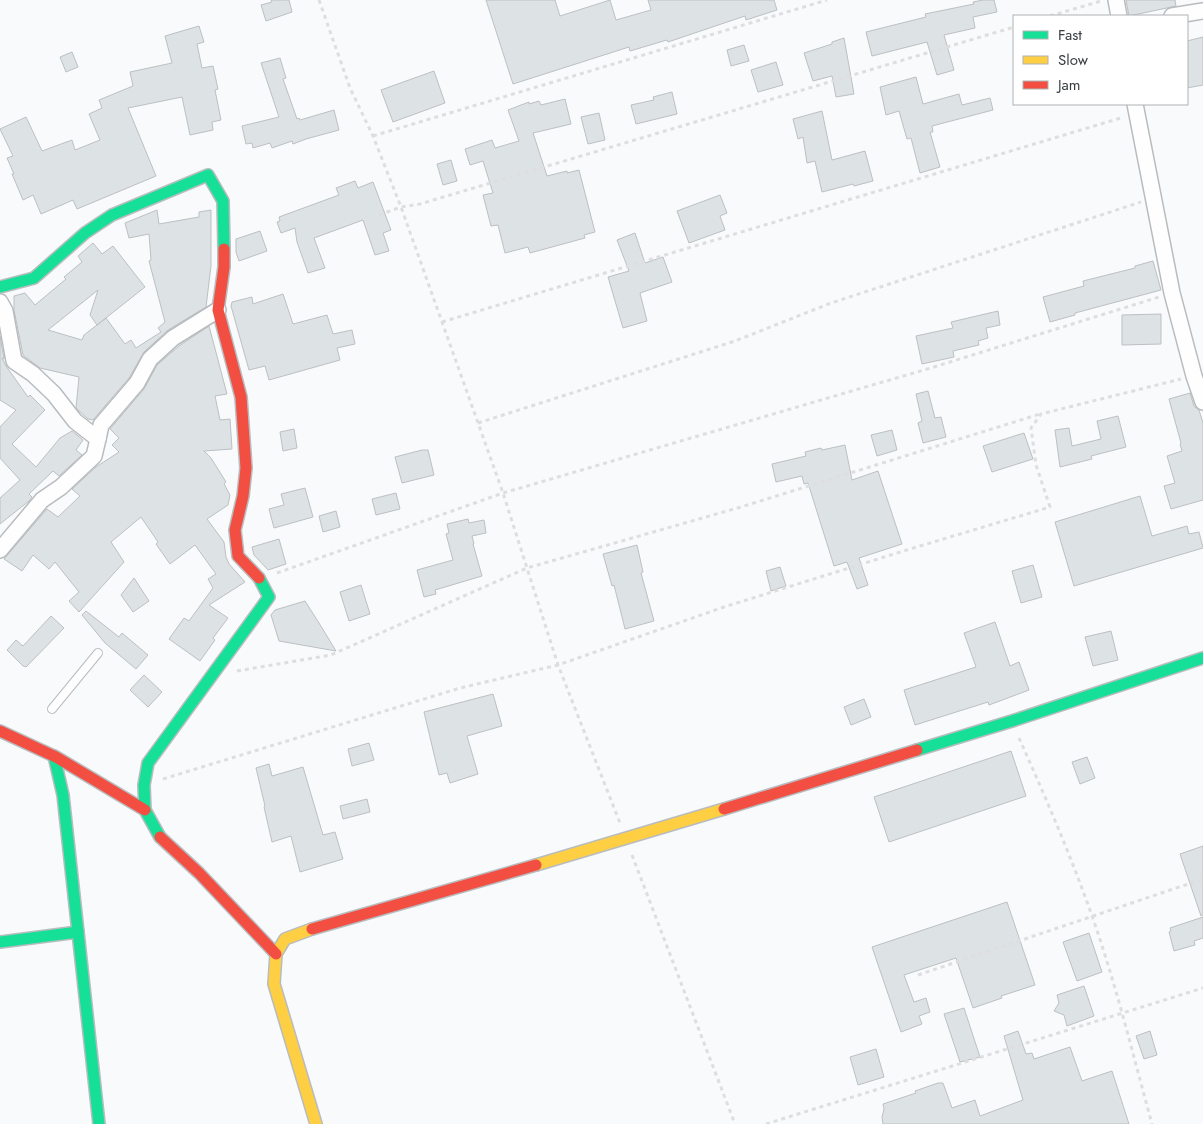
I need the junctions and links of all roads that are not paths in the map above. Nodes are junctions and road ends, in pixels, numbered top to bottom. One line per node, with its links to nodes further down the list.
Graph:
1 (1116, 0): 3 (street)
2 (1203, 11): 4 (street)
3 (1119, 15)
4 (1178, 15)
5 (1136, 109): 9 (street)
6 (0, 287): 8 (street)
7 (0, 302): 10 (street)
8 (218, 310): 10 (street); 17 (street)
9 (1203, 402)
10 (98, 439): 11 (street)
11 (0, 550)
12 (98, 654): 14 (lane)
13 (1203, 658): 20 (street)
14 (52, 709)
15 (0, 731): 16 (street)
16 (54, 756): 17 (street); 18 (street)
17 (145, 810): 20 (street)
18 (78, 932): 19 (street); 21 (street)
19 (0, 942)
20 (276, 954): 22 (street)
21 (99, 1124)
22 (316, 1124)

